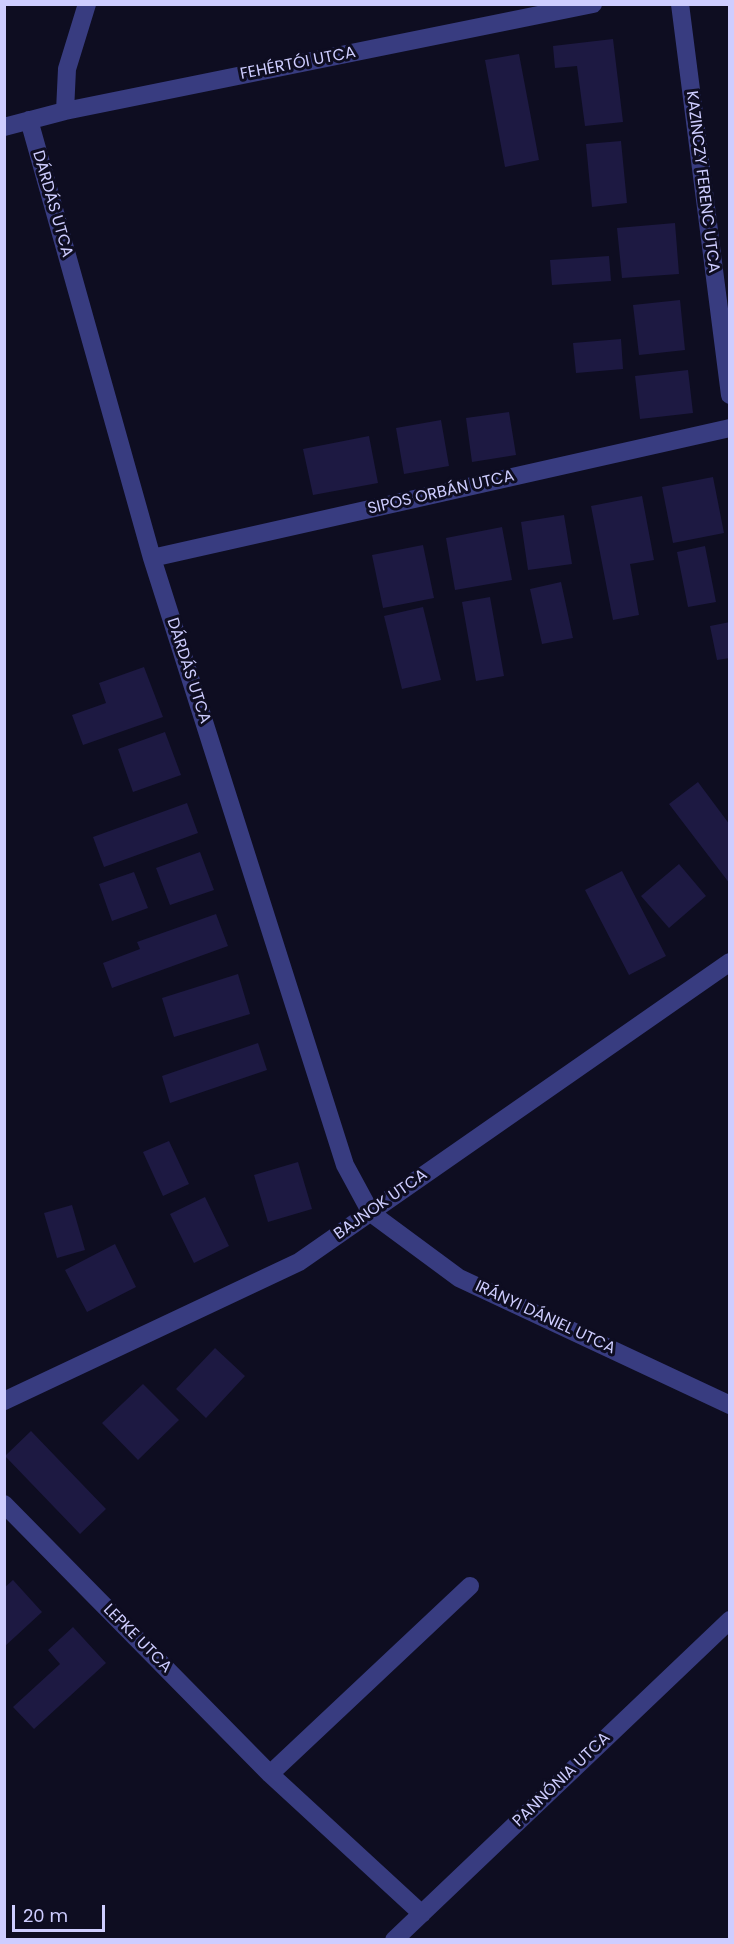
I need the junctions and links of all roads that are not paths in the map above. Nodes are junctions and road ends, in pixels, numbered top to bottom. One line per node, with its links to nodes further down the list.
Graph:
1 (87, 4): 4 (street)
2 (593, 4): 4 (street, FEHÉRTÓI UTCA)
3 (680, 4): 7 (street, KAZINCZY FERENC UTCA)
4 (65, 111): 5 (street, FEHÉRTÓI UTCA)
5 (28, 120): 6 (street, FEHÉRTÓI UTCA); 9 (street, DÁRDÁS UTCA)
6 (4, 127)
7 (729, 395)
8 (729, 428): 9 (street, SIPOS ORBÁN UTCA)
9 (152, 558): 11 (street, DÁRDÁS UTCA)
10 (729, 963): 11 (street, BAJNOK UTCA)
11 (370, 1213): 12 (street, BAJNOK UTCA); 13 (street, IRÁNYI DÁNIEL UTCA)
12 (4, 1401)
13 (729, 1405)
14 (4, 1504): 17 (street, LEPKE UTCA)
15 (470, 1586): 17 (street)
16 (729, 1620): 18 (street, PANNÓNIA UTCA)
17 (270, 1774): 18 (street, LEPKE UTCA)
18 (423, 1914): 19 (street, PANNÓNIA UTCA)
19 (394, 1940)

